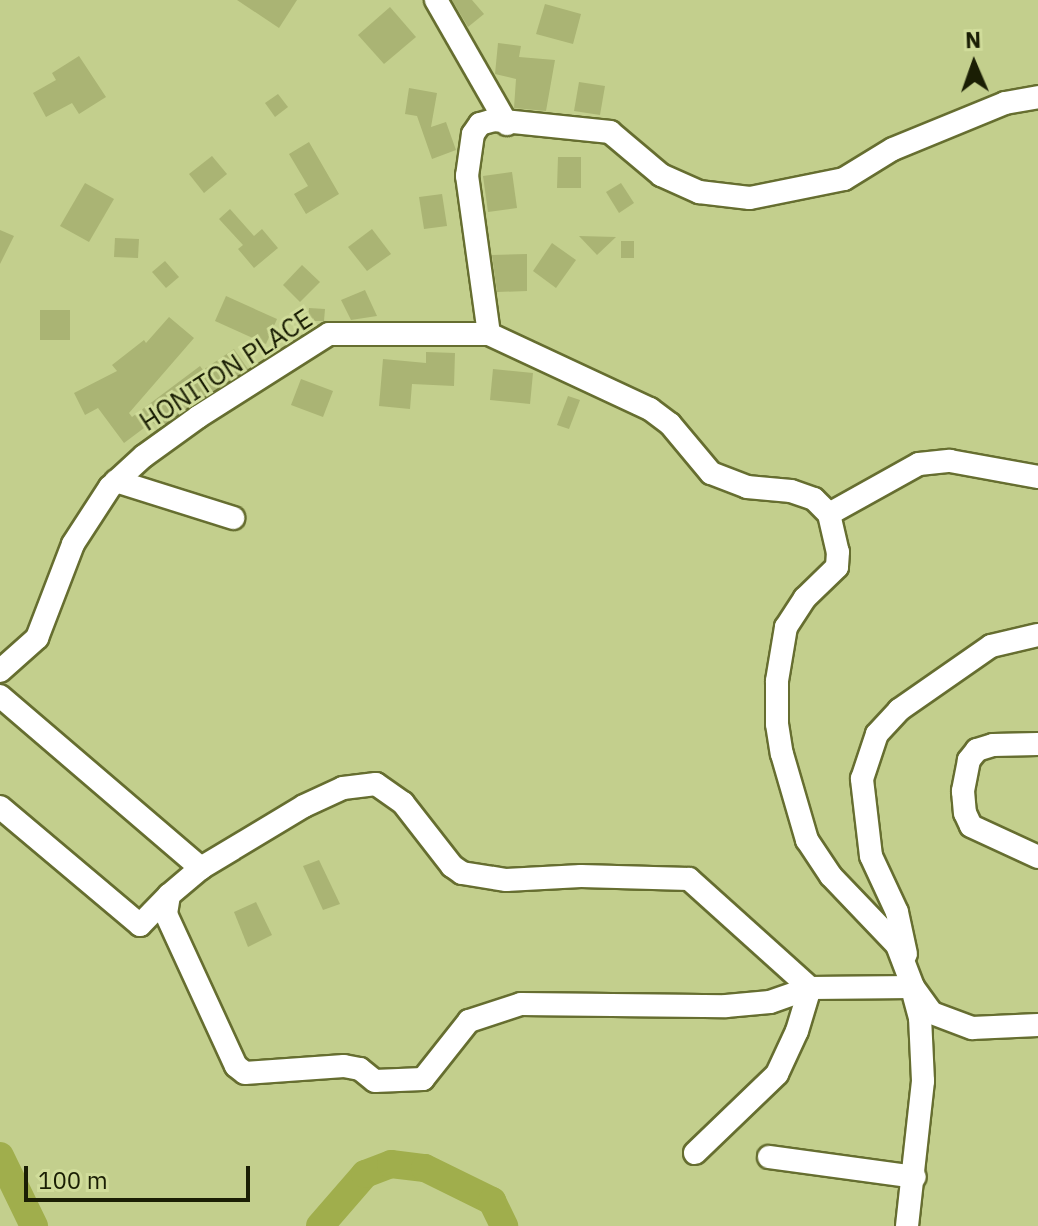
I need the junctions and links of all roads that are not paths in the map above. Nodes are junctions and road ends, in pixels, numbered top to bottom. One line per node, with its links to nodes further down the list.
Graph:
1 (436, 0): 3 (street)
2 (1038, 97): 3 (street)
3 (507, 124): 4 (street)
4 (489, 334): 6 (street, HONITON PLACE); 7 (street, HONITON PLACE)
5 (1038, 477): 7 (street)
6 (116, 481): 8 (street); 10 (street, HONITON PLACE)
7 (829, 514): 17 (street)
8 (233, 518)
9 (1038, 635): 17 (street)
10 (0, 671)
11 (0, 696): 15 (street)
12 (1038, 744): 14 (street)
13 (0, 807): 16 (street)
14 (1038, 857)
15 (201, 868): 16 (street); 18 (street)
16 (169, 895): 18 (street)
17 (913, 987): 18 (street); 19 (street); 22 (street)
18 (810, 988): 20 (street)
19 (1038, 1025)
20 (695, 1153)
21 (769, 1157): 22 (street)
22 (915, 1177): 23 (street)
23 (907, 1226)

